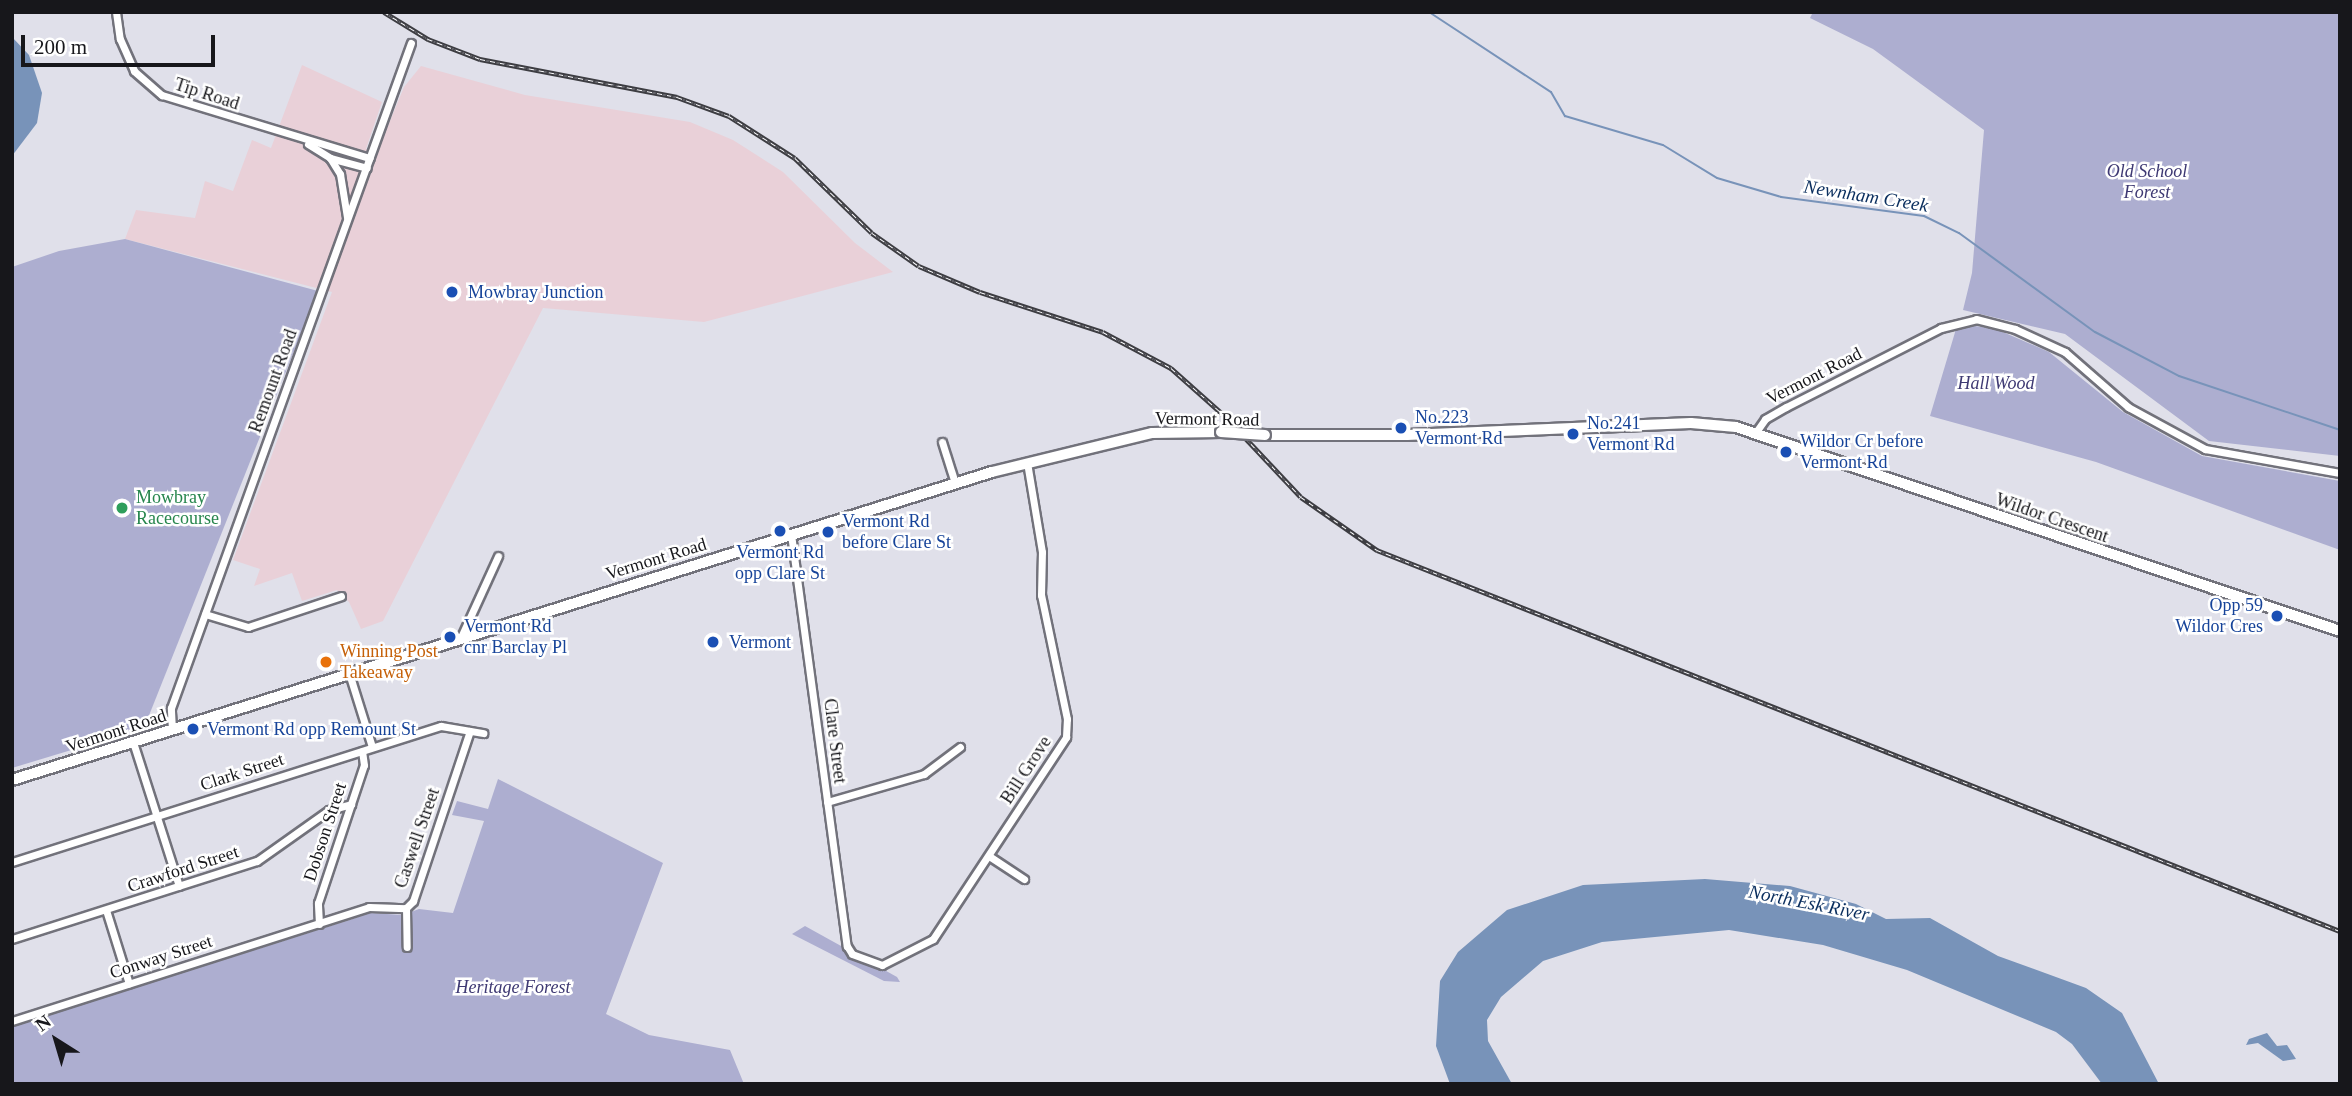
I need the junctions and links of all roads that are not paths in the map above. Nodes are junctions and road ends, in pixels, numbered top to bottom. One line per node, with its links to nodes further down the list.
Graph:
1 (116, 12): 3 (street, Tip Road)
2 (411, 43): 5 (street, Remount Road)
3 (298, 138): 4 (street, Tip Road); 6 (street, Tip Road)
4 (336, 148): 5 (street, Tip Road); 6 (street)
5 (370, 158): 7 (street, Remount Road)
6 (332, 159): 7 (street, Tip Road); 8 (street)
7 (367, 167): 8 (street, Remount Road)
8 (346, 227): 17 (street, Remount Road)
9 (1756, 432): 11 (street, Vermont Road, bridge); 12 (street, Vermont Road); 18 (street, Wildor Crescent)
10 (942, 442): 13 (street)
11 (1027, 462): 13 (street, Vermont Road); 32 (street, Bill Grove)
12 (2340, 473)
13 (955, 483): 14 (street, Vermont Road)
14 (790, 534): 19 (street, Vermont Road); 29 (street, Clare Street)
15 (498, 556): 19 (street)
16 (341, 596): 17 (street)
17 (205, 614): 21 (street, Remount Road)
18 (2340, 631)
19 (461, 637): 20 (street, Vermont Road)
20 (349, 673): 21 (street, Vermont Road); 25 (street)
21 (172, 730): 24 (street, Vermont Road)
22 (470, 731): 23 (street, Clark Street); 25 (street, Clark Street); 36 (street, Caswell Street)
23 (483, 733)
24 (133, 742): 28 (street, Vermont Road); 31 (street)
25 (372, 747): 27 (street, Clark Street)
26 (960, 747): 29 (street)
27 (362, 751): 30 (street, Dobson Street); 31 (street, Clark Street)
28 (12, 780)
29 (827, 802): 41 (street, Clare Street)
30 (352, 804): 35 (street, Crawford Street); 38 (street, Dobson Street)
31 (157, 816): 33 (street, Clark Street); 35 (street)
32 (989, 856): 34 (street); 41 (street, Bill Grove)
33 (12, 862)
34 (1024, 879)
35 (179, 886): 37 (street, Crawford Street)
36 (405, 908): 38 (street, Caswell Street); 40 (street)
37 (106, 910): 39 (street, Crawford Street); 42 (street)
38 (319, 924): 42 (street, Conway Street)
39 (12, 939)
40 (407, 947)
41 (849, 951)
42 (129, 984): 43 (street, Conway Street)
43 (12, 1021)

